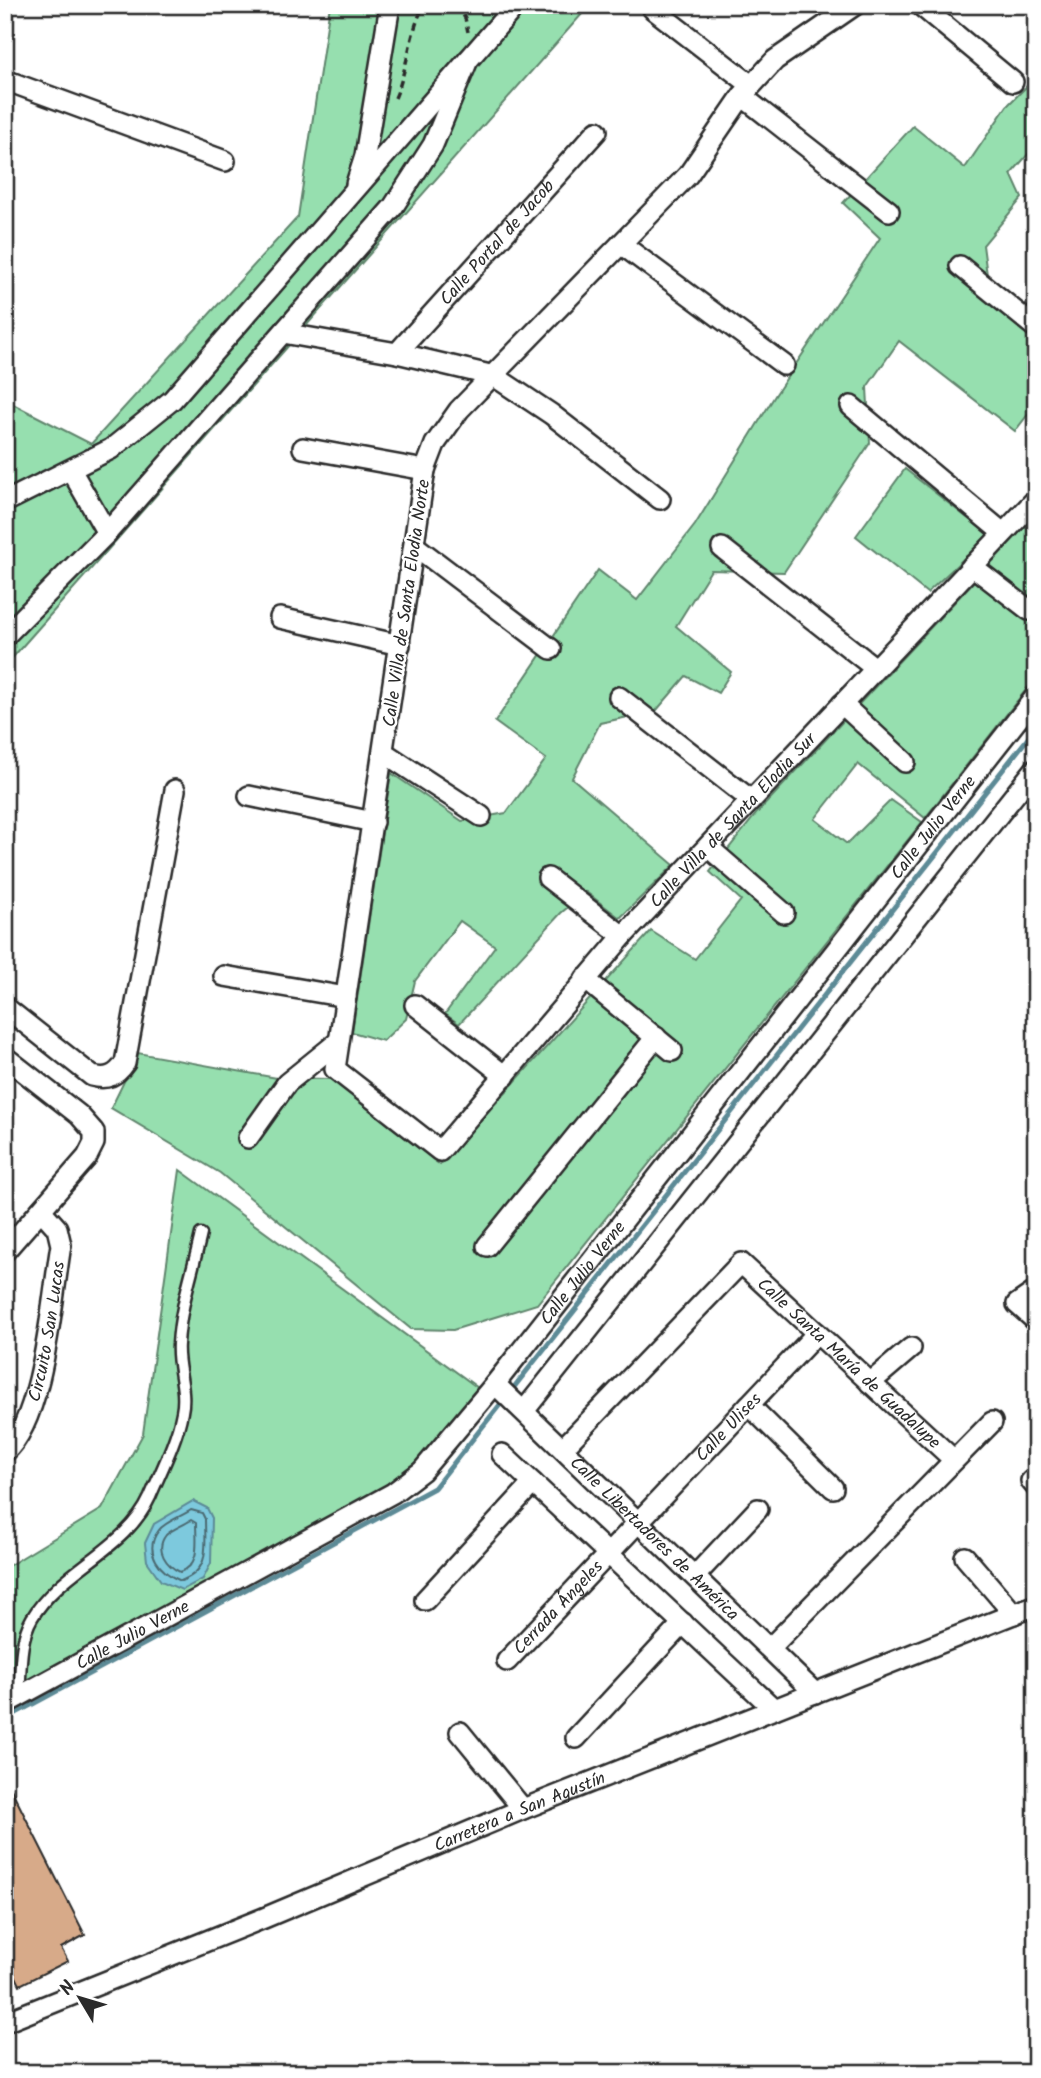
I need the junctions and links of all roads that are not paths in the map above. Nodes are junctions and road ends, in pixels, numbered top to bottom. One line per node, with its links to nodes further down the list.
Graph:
1 (390, 5): 12 (street)
2 (516, 5): 6 (street)
3 (855, 5): 9 (street, Calle Villa de Santa Elodia Norte)
4 (920, 5): 8 (street)
5 (653, 9): 9 (street)
6 (468, 60): 12 (street); 17 (street)
7 (5, 80): 11 (street)
8 (1013, 82)
9 (747, 91): 13 (street); 14 (street, Calle Villa de Santa Elodia Norte)
10 (597, 131): 18 (street, Calle Portal de Jacob)
11 (225, 161)
12 (354, 191): 23 (street)
13 (889, 211)
14 (621, 244): 19 (street); 20 (street, Calle Villa de Santa Elodia Norte)
15 (960, 266): 16 (street)
16 (1036, 328)
17 (283, 332): 18 (street); 28 (street)
18 (397, 353): 20 (street)
19 (784, 365)
20 (494, 376): 24 (street, Calle Villa de Santa Elodia Norte); 25 (street)
21 (851, 406): 29 (street)
22 (303, 448): 24 (street)
23 (72, 470): 27 (street); 28 (street)
24 (425, 470): 30 (street, Calle Villa de Santa Elodia Norte)
25 (660, 499)
26 (1036, 499): 29 (street, Calle Villa de Santa Elodia Sur)
27 (5, 502)
28 (107, 533): 35 (street)
29 (1003, 533): 32 (street, Calle Villa de Santa Elodia Sur)
30 (415, 546): 36 (street, Calle Villa de Santa Elodia Norte); 37 (street)
31 (722, 548): 38 (street)
32 (972, 566): 33 (street); 38 (street, Calle Villa de Santa Elodia Sur)
33 (1030, 610)
34 (281, 618): 36 (street)
35 (5, 636)
36 (400, 645): 42 (street, Calle Villa de Santa Elodia Norte)
37 (551, 649)
38 (876, 668): 41 (street, Calle Villa de Santa Elodia Sur)
39 (1036, 696): 75 (street, Calle Julio Verne)
40 (619, 697): 47 (street)
41 (842, 704): 43 (street); 47 (street, Calle Villa de Santa Elodia Sur)
42 (383, 752): 48 (street); 49 (street, Calle Villa de Santa Elodia Norte)
43 (905, 762)
44 (1036, 768): 75 (street)
45 (175, 790): 58 (street)
46 (249, 796): 49 (street)
47 (751, 800): 50 (street, Calle Villa de Santa Elodia Sur)
48 (481, 816)
49 (373, 822): 56 (street, Calle Villa de Santa Elodia Norte)
50 (708, 846): 52 (street); 53 (street, Calle Villa de Santa Elodia Sur)
51 (548, 878): 53 (street)
52 (783, 913)
53 (623, 936): 55 (street, Calle Villa de Santa Elodia Sur)
54 (224, 976): 56 (street)
55 (585, 979): 59 (street); 63 (street, Calle Villa de Santa Elodia Sur)
56 (346, 997): 60 (street, Calle Villa de Santa Elodia Norte)
57 (415, 1004): 63 (street)
58 (5, 1007)
59 (656, 1037): 61 (street); 68 (street)
60 (339, 1041): 64 (street); 65 (street, Calle Villa de Santa Elodia Norte)
61 (672, 1051)
62 (5, 1056): 66 (street)
63 (505, 1076): 65 (street, Calle Villa de Santa Elodia Sur)
64 (248, 1138)
65 (440, 1151)
66 (41, 1210): 69 (street); 79 (street, Circuito San Lucas)
67 (201, 1234): 96 (lane)
68 (487, 1246)
69 (5, 1251)
70 (1036, 1290): 71 (street)
71 (1036, 1321)
72 (817, 1334): 74 (street, Calle Santa María de Guadalupe); 76 (street, Calle Ulises); 78 (street, Calle Santa María de Guadalupe)
73 (911, 1348): 74 (street)
74 (870, 1383): 81 (street, Calle Santa María de Guadalupe)
75 (509, 1396): 78 (street, Calle Libertadores de América); 96 (street, Calle Julio Verne)
76 (749, 1405): 83 (street); 85 (street, Calle Ulises)
77 (992, 1422): 81 (street)
78 (563, 1448): 85 (street, Calle Libertadores de América)
79 (5, 1452)
80 (502, 1454): 82 (street)
81 (954, 1460): 93 (street, Calle Santa María de Guadalupe)
82 (533, 1483): 86 (street); 89 (street)
83 (833, 1488)
84 (758, 1509): 88 (street)
85 (639, 1522): 86 (street, Calle Ulises); 88 (street, Calle Libertadores de América)
86 (609, 1554): 92 (street); 94 (street, Cerrada Ángeles)
87 (965, 1558): 91 (street)
88 (695, 1576): 93 (street, Calle Libertadores de América)
89 (425, 1600)
90 (1036, 1605): 91 (street, Carretera a San Agustín)
91 (1014, 1614): 95 (street, Carretera a San Agustín)
92 (683, 1623): 97 (street); 99 (street)
93 (770, 1648): 95 (street, Calle Libertadores de América)
94 (507, 1661)
95 (815, 1693): 97 (street, Carretera a San Agustín)
96 (12, 1701)
97 (774, 1709): 100 (street, Carretera a San Agustín)
98 (460, 1732): 100 (street)
99 (576, 1738)
100 (523, 1809): 101 (street, Carretera a San Agustín)
101 (5, 2022)

